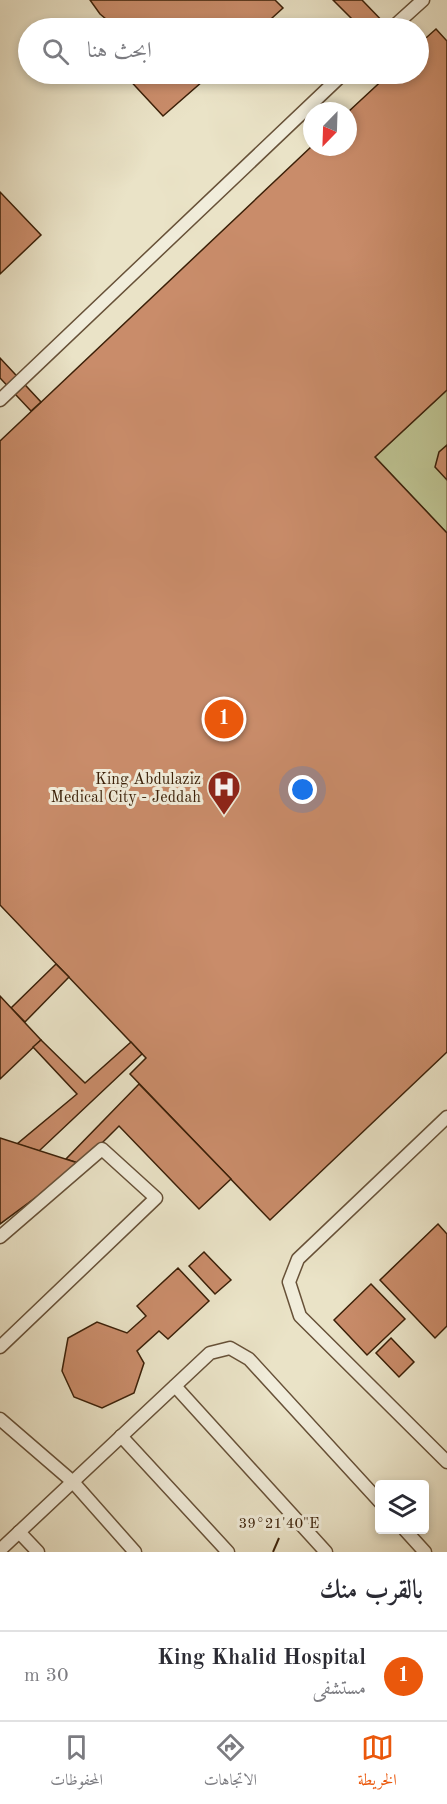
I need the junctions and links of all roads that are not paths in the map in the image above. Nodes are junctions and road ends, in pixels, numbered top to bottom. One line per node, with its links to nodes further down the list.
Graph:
1 (423, 0): 2 (lane)
2 (403, 18)
3 (332, 84): 4 (lane)
4 (0, 400)
5 (447, 1117): 11 (lane)
6 (0, 1237): 7 (lane)
7 (0, 1347)
8 (175, 1386): 10 (lane); 13 (lane); 20 (lane)
9 (0, 1419): 12 (lane)
10 (121, 1436): 12 (lane); 19 (lane)
11 (447, 1462)
12 (73, 1482): 14 (lane); 18 (lane)
13 (375, 1497)
14 (19, 1532): 16 (lane); 17 (lane)
15 (409, 1534): 21 (lane)
16 (0, 1550)
17 (38, 1552)
18 (135, 1552)
19 (228, 1552)
20 (326, 1552)
21 (425, 1552)

